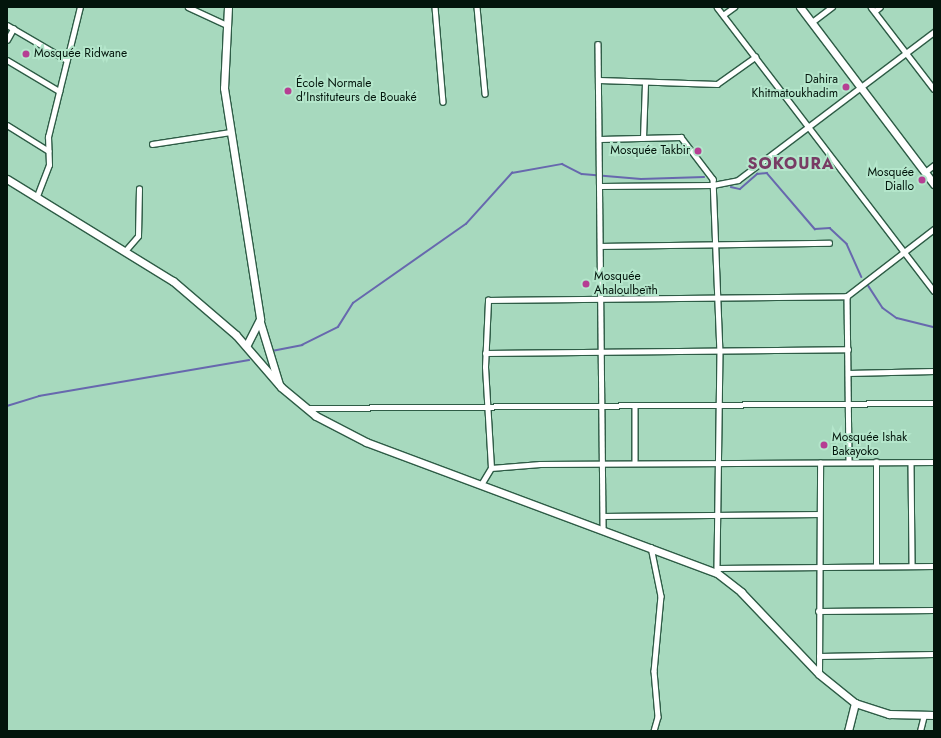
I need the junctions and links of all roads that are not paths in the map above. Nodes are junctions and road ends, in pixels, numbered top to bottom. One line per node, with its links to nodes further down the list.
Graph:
1 (80, 7): 24 (street)
2 (188, 7): 16 (street)
3 (228, 7): 16 (main road)
4 (435, 7): 31 (street)
5 (477, 7): 30 (street)
6 (717, 7): 13 (street)
7 (734, 7): 13 (street)
8 (800, 7): 14 (main road)
9 (832, 7): 14 (street)
10 (871, 7): 12 (street)
11 (880, 7): 12 (street)
12 (875, 12): 21 (street)
13 (723, 15): 22 (street)
14 (812, 22): 27 (main road)
15 (7, 25): 17 (street)
16 (226, 25): 34 (main road)
17 (13, 29): 19 (street); 24 (street)
18 (934, 32): 21 (street)
19 (7, 40)
20 (598, 44): 25 (street)
21 (907, 54): 27 (street); 28 (street)
22 (755, 57): 26 (street); 33 (street)
23 (7, 60): 29 (street)
24 (67, 60): 29 (street)
25 (599, 80): 26 (street); 36 (street)
26 (645, 83): 35 (street)
27 (863, 89): 33 (street); 40 (main road)
28 (934, 89)
29 (59, 91): 38 (street)
30 (485, 94)
31 (443, 102)
32 (7, 125): 38 (street)
33 (810, 129): 43 (street); 52 (street)
34 (230, 132): 37 (street); 57 (main road)
35 (643, 138): 36 (street); 43 (street)
36 (600, 139): 44 (street)
37 (152, 144)
38 (49, 152): 46 (street)
39 (934, 165): 40 (street)
40 (925, 172): 42 (main road)
41 (7, 179): 46 (main road)
42 (934, 184)
43 (713, 185): 44 (street); 50 (street)
44 (600, 186): 49 (street)
45 (139, 189): 51 (street)
46 (37, 196): 51 (main road)
47 (934, 229): 52 (street)
48 (829, 243): 50 (street)
49 (600, 246): 50 (street); 55 (street)
50 (716, 246): 56 (street)
51 (126, 250): 58 (main road)
52 (904, 252): 53 (street); 54 (street)
53 (934, 291)
54 (847, 296): 56 (street); 59 (street)
55 (601, 298): 56 (street); 60 (street); 62 (street)
56 (719, 298): 61 (street)
57 (260, 320): 58 (main road); 65 (main road)
58 (246, 346): 65 (main road)
59 (848, 349): 61 (street); 64 (street)
60 (601, 351): 61 (street); 62 (street); 69 (street)
61 (720, 351): 68 (street)
62 (484, 353): 71 (street)
63 (934, 371): 64 (street)
64 (848, 373): 67 (street)
65 (281, 386): 72 (main road)
66 (934, 403): 67 (street)
67 (849, 404): 68 (street); 74 (street)
68 (720, 405): 70 (street); 73 (street)
69 (602, 406): 70 (street); 71 (street); 80 (street)
70 (635, 406): 77 (street)
71 (487, 407): 72 (street); 81 (street)
72 (304, 408): 82 (main road)
73 (719, 462): 77 (street); 78 (street); 84 (street)
74 (849, 462): 75 (street); 78 (street)
75 (876, 462): 79 (street); 88 (street)
76 (934, 462): 79 (street)
77 (635, 463): 80 (street)
78 (820, 463): 83 (street)
79 (910, 463): 89 (street)
80 (603, 464): 81 (street); 85 (street)
81 (491, 468): 82 (street)
82 (482, 483): 86 (main road)
83 (819, 514): 84 (street); 91 (street)
84 (718, 515): 85 (street); 92 (street)
85 (603, 516): 86 (street)
86 (603, 530): 87 (main road)
87 (651, 547): 92 (main road); 101 (street)
88 (876, 565): 89 (street); 91 (street)
89 (912, 565): 90 (street)
90 (934, 566)
91 (818, 567): 92 (street); 94 (street)
92 (717, 570): 97 (main road)
93 (934, 610): 94 (street)
94 (818, 611): 96 (street)
95 (934, 654): 96 (street)
96 (819, 656): 97 (street)
97 (819, 674): 98 (main road)
98 (855, 703): 99 (main road); 102 (main road)
99 (924, 715): 100 (main road); 103 (street)
100 (934, 715)
101 (654, 731)
102 (848, 731)
103 (920, 731)

